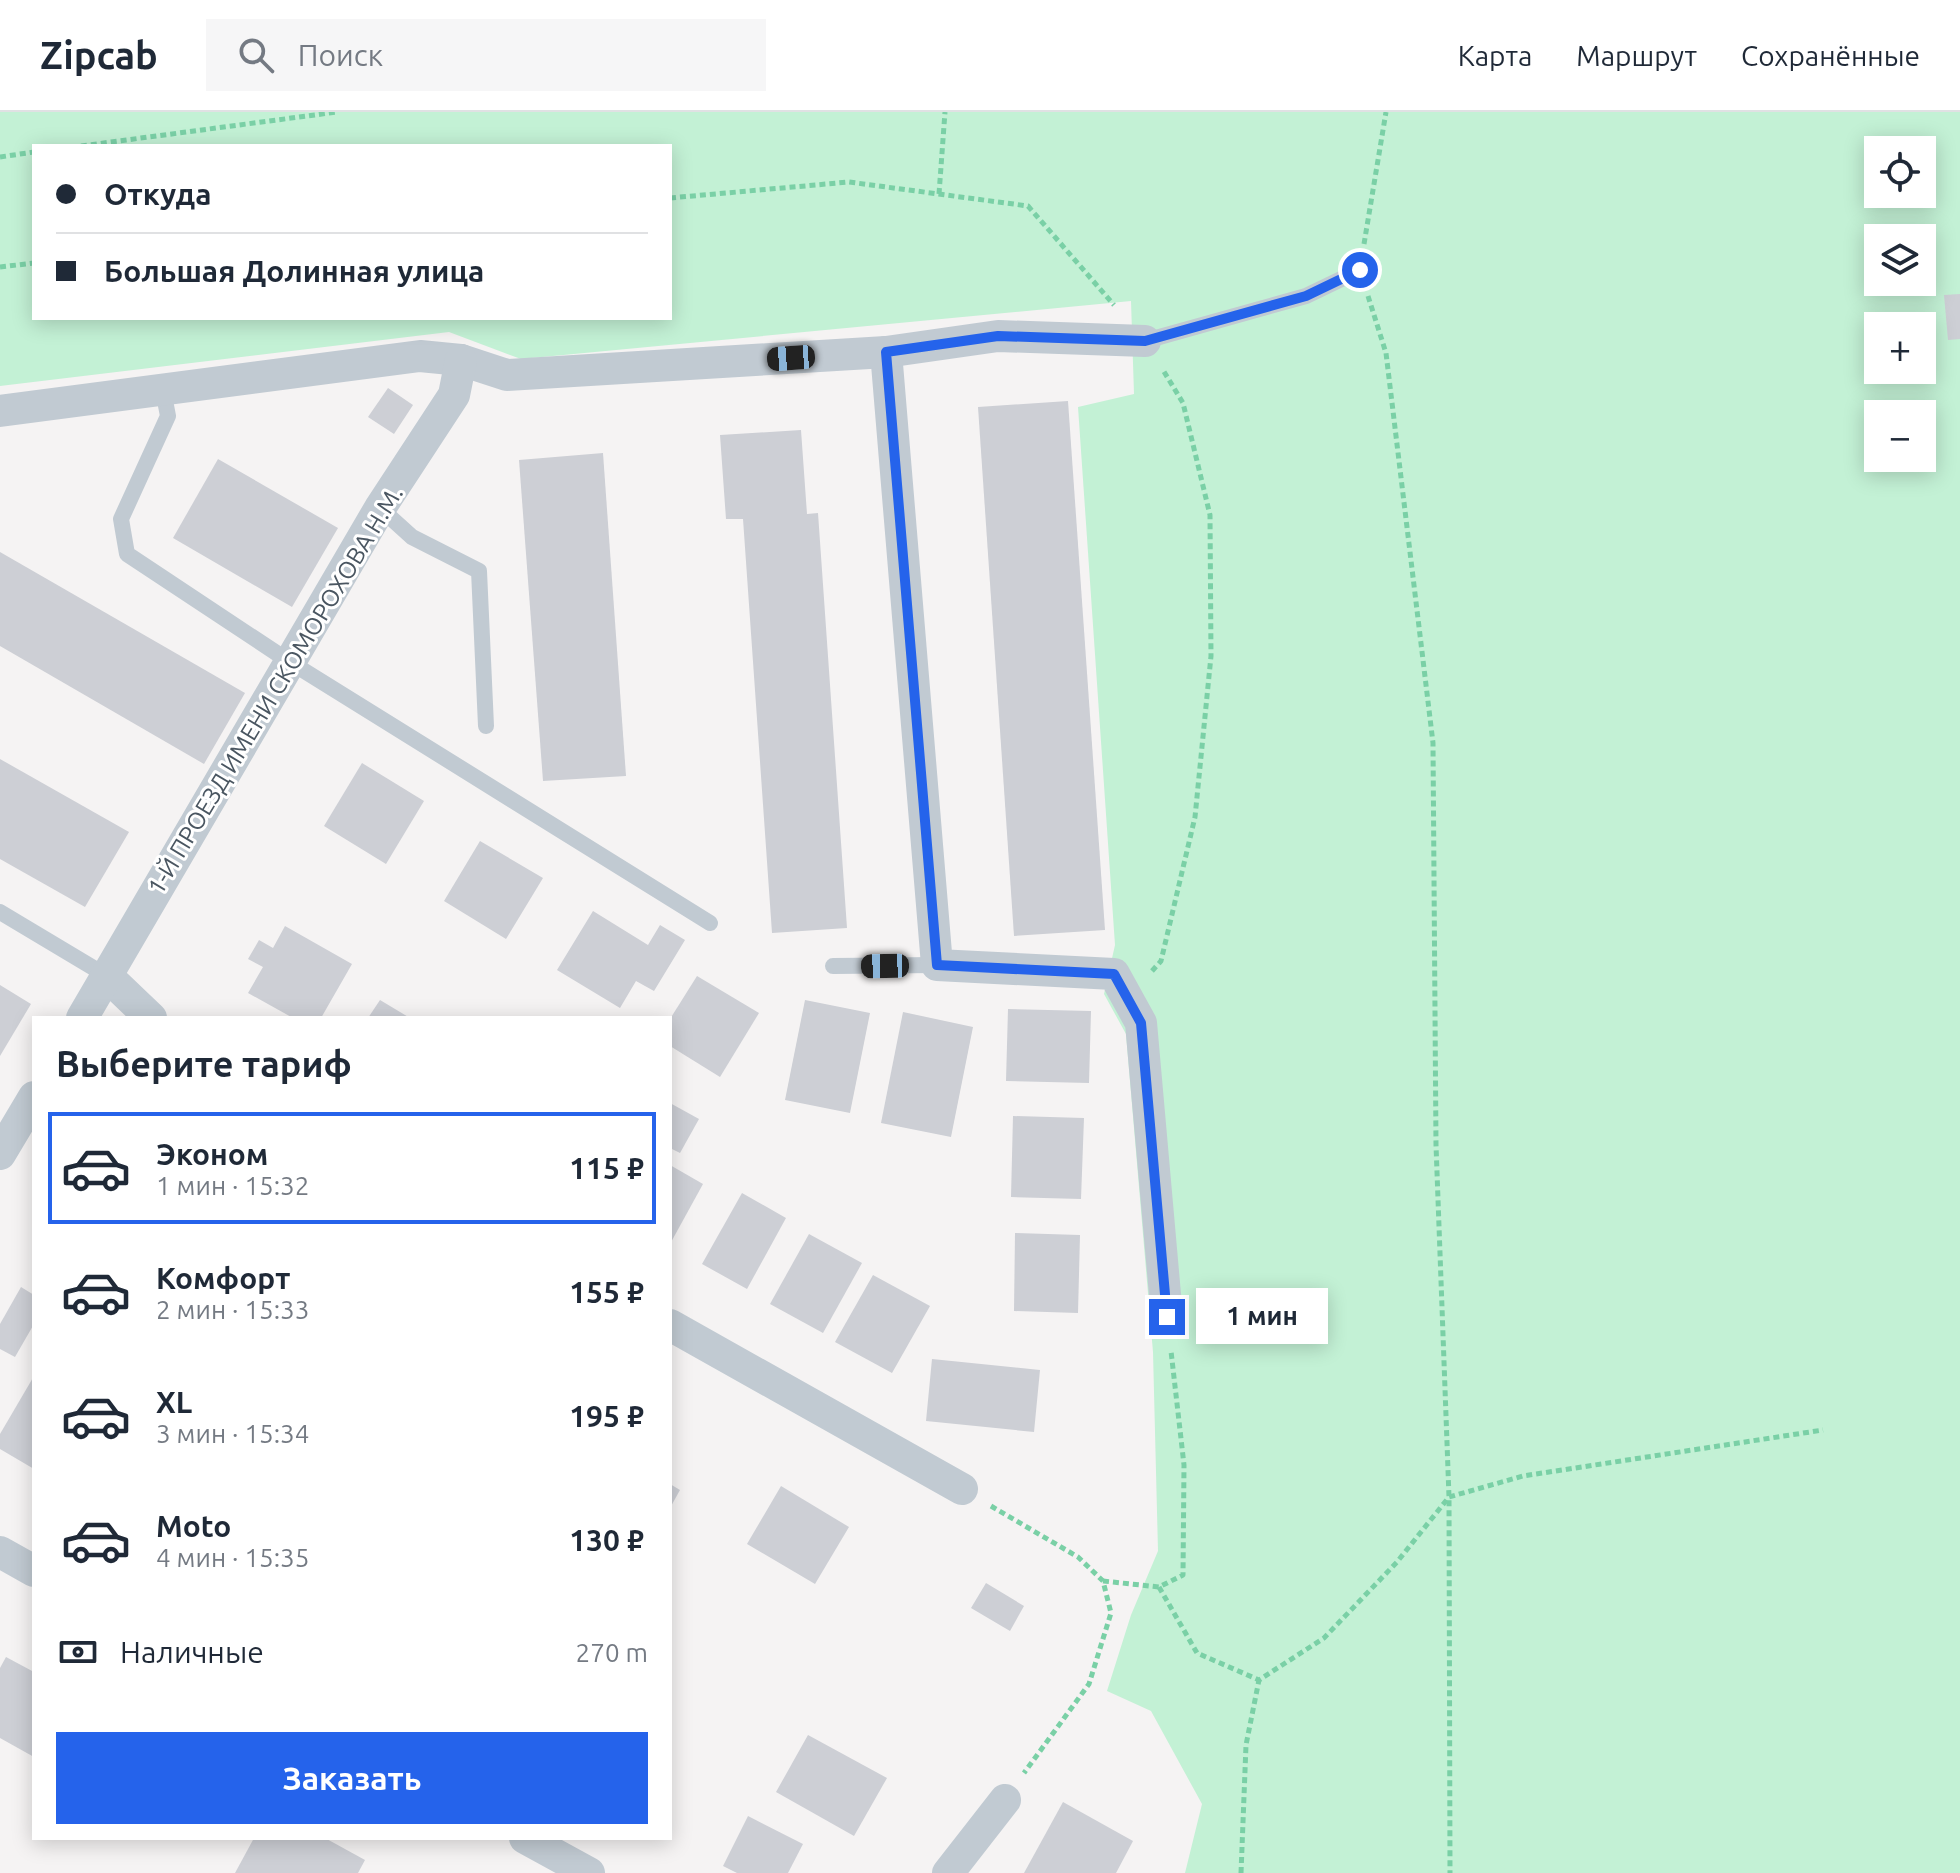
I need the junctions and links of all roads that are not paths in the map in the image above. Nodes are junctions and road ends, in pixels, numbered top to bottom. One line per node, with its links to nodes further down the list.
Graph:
1 (1360, 270): 2 (lane)
2 (1145, 341): 3 (street)
3 (886, 352): 4 (street); 12 (street)
4 (461, 360): 5 (street); 7 (street, 1-Й ПРОЕЗД ИМЕНИ СКОМОРОХОВА Н.М.)
5 (163, 390): 6 (street); 8 (lane)
6 (0, 411)
7 (380, 508): 8 (street, 1-Й ПРОЕЗД ИМЕНИ СКОМОРОХОВА Н.М.); 9 (lane)
8 (290, 662): 11 (lane); 14 (street, 1-Й ПРОЕЗД ИМЕНИ СКОМОРОХОВА Н.М.)
9 (486, 726)
10 (0, 912): 14 (lane)
11 (710, 923)
12 (937, 965): 13 (lane); 19 (street)
13 (833, 966)
14 (107, 976): 15 (street, 1-Й ПРОЕЗД ИМЕНИ СКОМОРОХОВА Н.М.); 16 (street)
15 (83, 1016)
16 (149, 1016)
17 (32, 1100): 18 (street)
18 (0, 1154)
19 (1167, 1317)
20 (672, 1326): 21 (street)
21 (962, 1489)
22 (0, 1552): 23 (street)
23 (32, 1570)
24 (1005, 1800): 27 (street)
25 (529, 1840): 26 (street)
26 (589, 1873)
27 (948, 1873)

